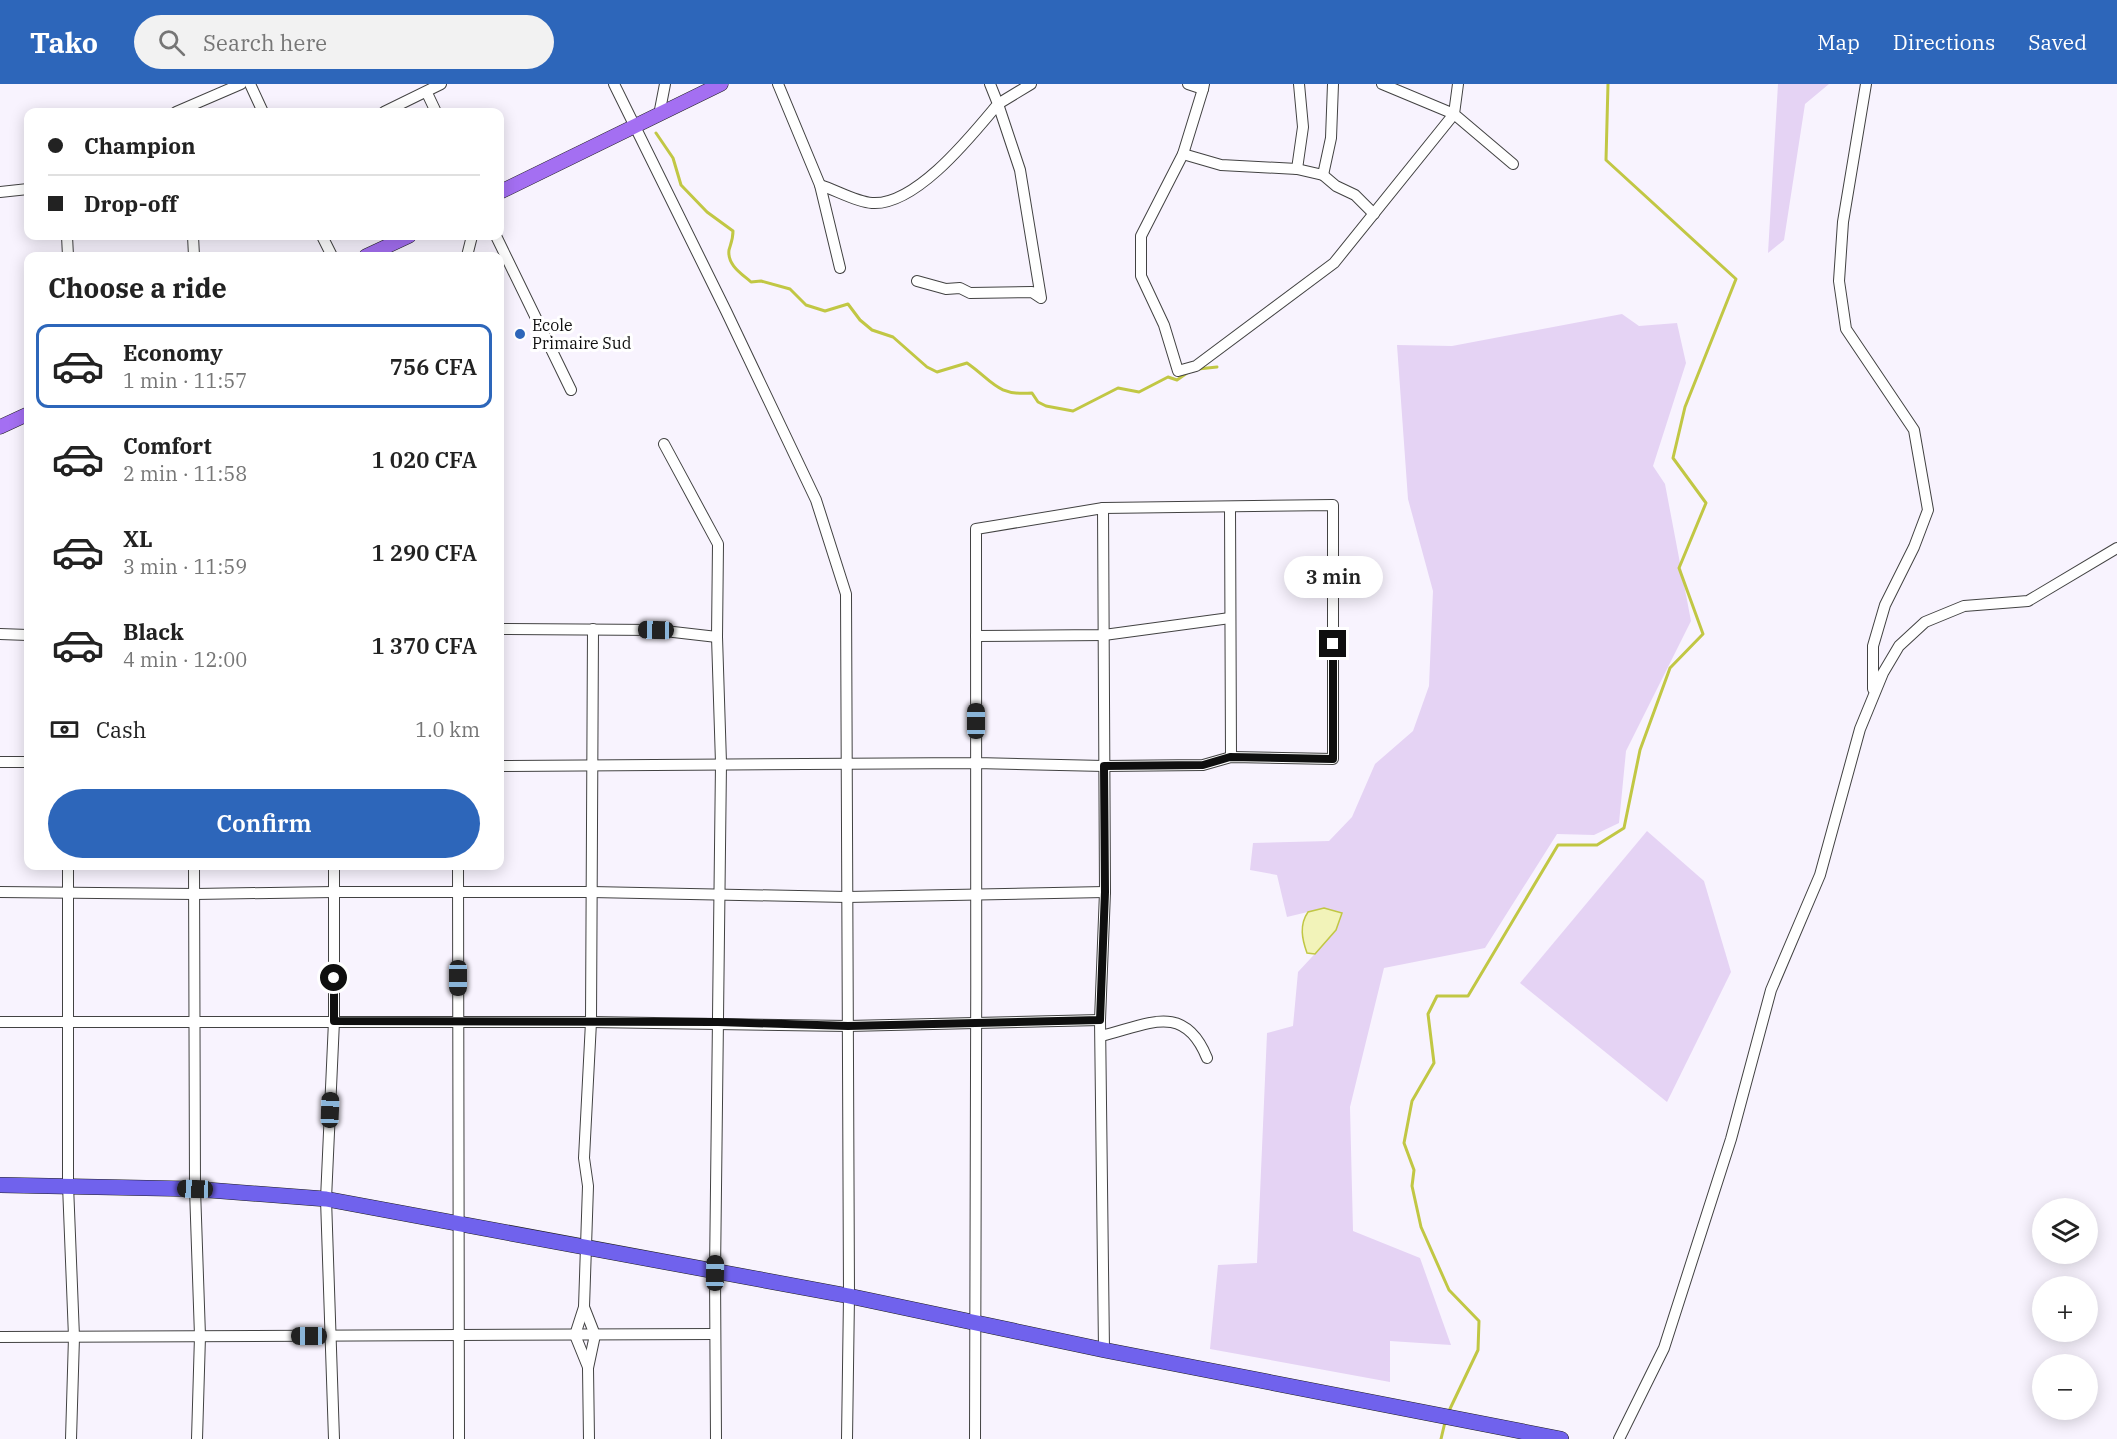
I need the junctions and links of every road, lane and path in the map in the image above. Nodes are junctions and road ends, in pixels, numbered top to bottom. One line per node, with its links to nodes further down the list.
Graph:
1 (241, 84): 19 (street)
2 (250, 84): 20 (street)
3 (441, 84): 17 (street)
4 (614, 84): 25 (street)
5 (665, 84): 24 (street)
6 (721, 84): 24 (main road)
7 (778, 84): 30 (street)
8 (990, 84): 18 (street)
9 (1031, 84): 18 (street)
10 (1188, 84): 16 (street)
11 (1299, 84): 28 (street)
12 (1333, 84): 29 (street)
13 (1382, 84): 23 (street)
14 (1458, 84): 23 (street)
15 (1866, 84): 55 (street)
16 (1203, 86): 26 (street)
17 (427, 93): 21 (street); 22 (street)
18 (998, 104): 30 (street); 39 (street)
19 (185, 108)
20 (261, 108)
21 (393, 108)
22 (434, 108)
23 (1454, 114): 27 (street); 34 (street)
24 (659, 115): 25 (main road)
25 (635, 127): 32 (main road); 61 (street)
26 (1183, 154): 28 (street); 34 (street)
27 (1513, 164)
28 (1297, 169): 29 (street)
29 (1323, 175): 34 (street)
30 (820, 184): 38 (street)
31 (24, 189): 33 (street)
32 (504, 190)
33 (0, 192)
34 (1374, 214)
35 (400, 240): 36 (main road)
36 (375, 252)
37 (504, 252): 40 (street)
38 (840, 268)
39 (917, 281)
40 (571, 390)
41 (24, 416): 42 (main road)
42 (0, 427)
43 (664, 444): 54 (street)
44 (1103, 508): 45 (street); 51 (street); 53 (street)
45 (1230, 508): 47 (street); 56 (street)
46 (2117, 548): 55 (street)
47 (1230, 618): 51 (street); 56 (street)
48 (504, 629): 49 (street)
49 (593, 629): 54 (street); 63 (street)
50 (0, 634): 52 (street)
51 (1104, 634): 53 (street); 64 (street)
52 (24, 636)
53 (976, 636): 60 (street)
54 (717, 637): 59 (street)
55 (1873, 692): 120 (street)
56 (1230, 757): 64 (street)
57 (0, 762): 58 (street)
58 (24, 762)
59 (721, 763): 61 (street); 63 (street); 76 (street)
60 (976, 763): 61 (street); 64 (street); 77 (street)
61 (846, 765): 78 (street)
62 (504, 766): 63 (street)
63 (592, 766): 72 (street)
64 (1104, 766): 73 (street)
65 (68, 870): 74 (street)
66 (194, 870): 75 (street)
67 (334, 870): 70 (street)
68 (458, 870): 71 (street)
69 (0, 892): 74 (street)
70 (334, 892): 71 (street); 75 (street); 80 (street)
71 (458, 892): 72 (street); 83 (street)
72 (591, 892): 76 (street); 84 (street)
73 (1105, 892): 77 (street); 79 (street)
74 (68, 893): 75 (street); 82 (street)
75 (195, 894): 86 (street)
76 (719, 894): 78 (street); 85 (street)
77 (978, 895): 78 (street); 87 (street)
78 (847, 897): 88 (street)
79 (1100, 1020): 87 (street); 89 (street)
80 (334, 1021): 83 (street); 86 (street); 94 (street)
81 (0, 1022): 82 (street)
82 (68, 1022): 86 (street); 92 (street)
83 (459, 1022): 84 (street); 95 (street)
84 (591, 1022): 85 (street); 96 (street)
85 (718, 1022): 88 (street); 97 (street)
86 (195, 1023): 93 (street)
87 (978, 1024): 88 (street); 100 (street)
88 (848, 1026): 98 (street)
89 (1101, 1036): 90 (street); 109 (street)
90 (1207, 1058)
91 (0, 1185): 92 (highway)
92 (68, 1185): 93 (highway); 108 (street)
93 (195, 1189): 94 (highway); 105 (street)
94 (326, 1199): 95 (highway); 106 (street)
95 (457, 1222): 96 (highway); 102 (street)
96 (586, 1247): 97 (highway); 99 (street)
97 (715, 1273): 98 (highway); 101 (street)
98 (849, 1296): 100 (highway); 117 (street)
99 (584, 1307): 103 (street); 104 (street)
100 (977, 1322): 109 (highway); 118 (street)
101 (715, 1334): 104 (street); 116 (street)
102 (460, 1335): 103 (street); 106 (street); 114 (street)
103 (575, 1335): 104 (street); 110 (street)
104 (595, 1335): 110 (street)
105 (200, 1336): 106 (street); 108 (street); 112 (street)
106 (331, 1336): 113 (street)
107 (0, 1337): 108 (street)
108 (74, 1337): 111 (street)
109 (1104, 1350): 119 (highway)
110 (588, 1368): 115 (street)
111 (71, 1439)
112 (197, 1439)
113 (334, 1439)
114 (459, 1439)
115 (588, 1439)
116 (716, 1439)
117 (847, 1439)
118 (975, 1439)
119 (1561, 1439)
120 (1620, 1439)

